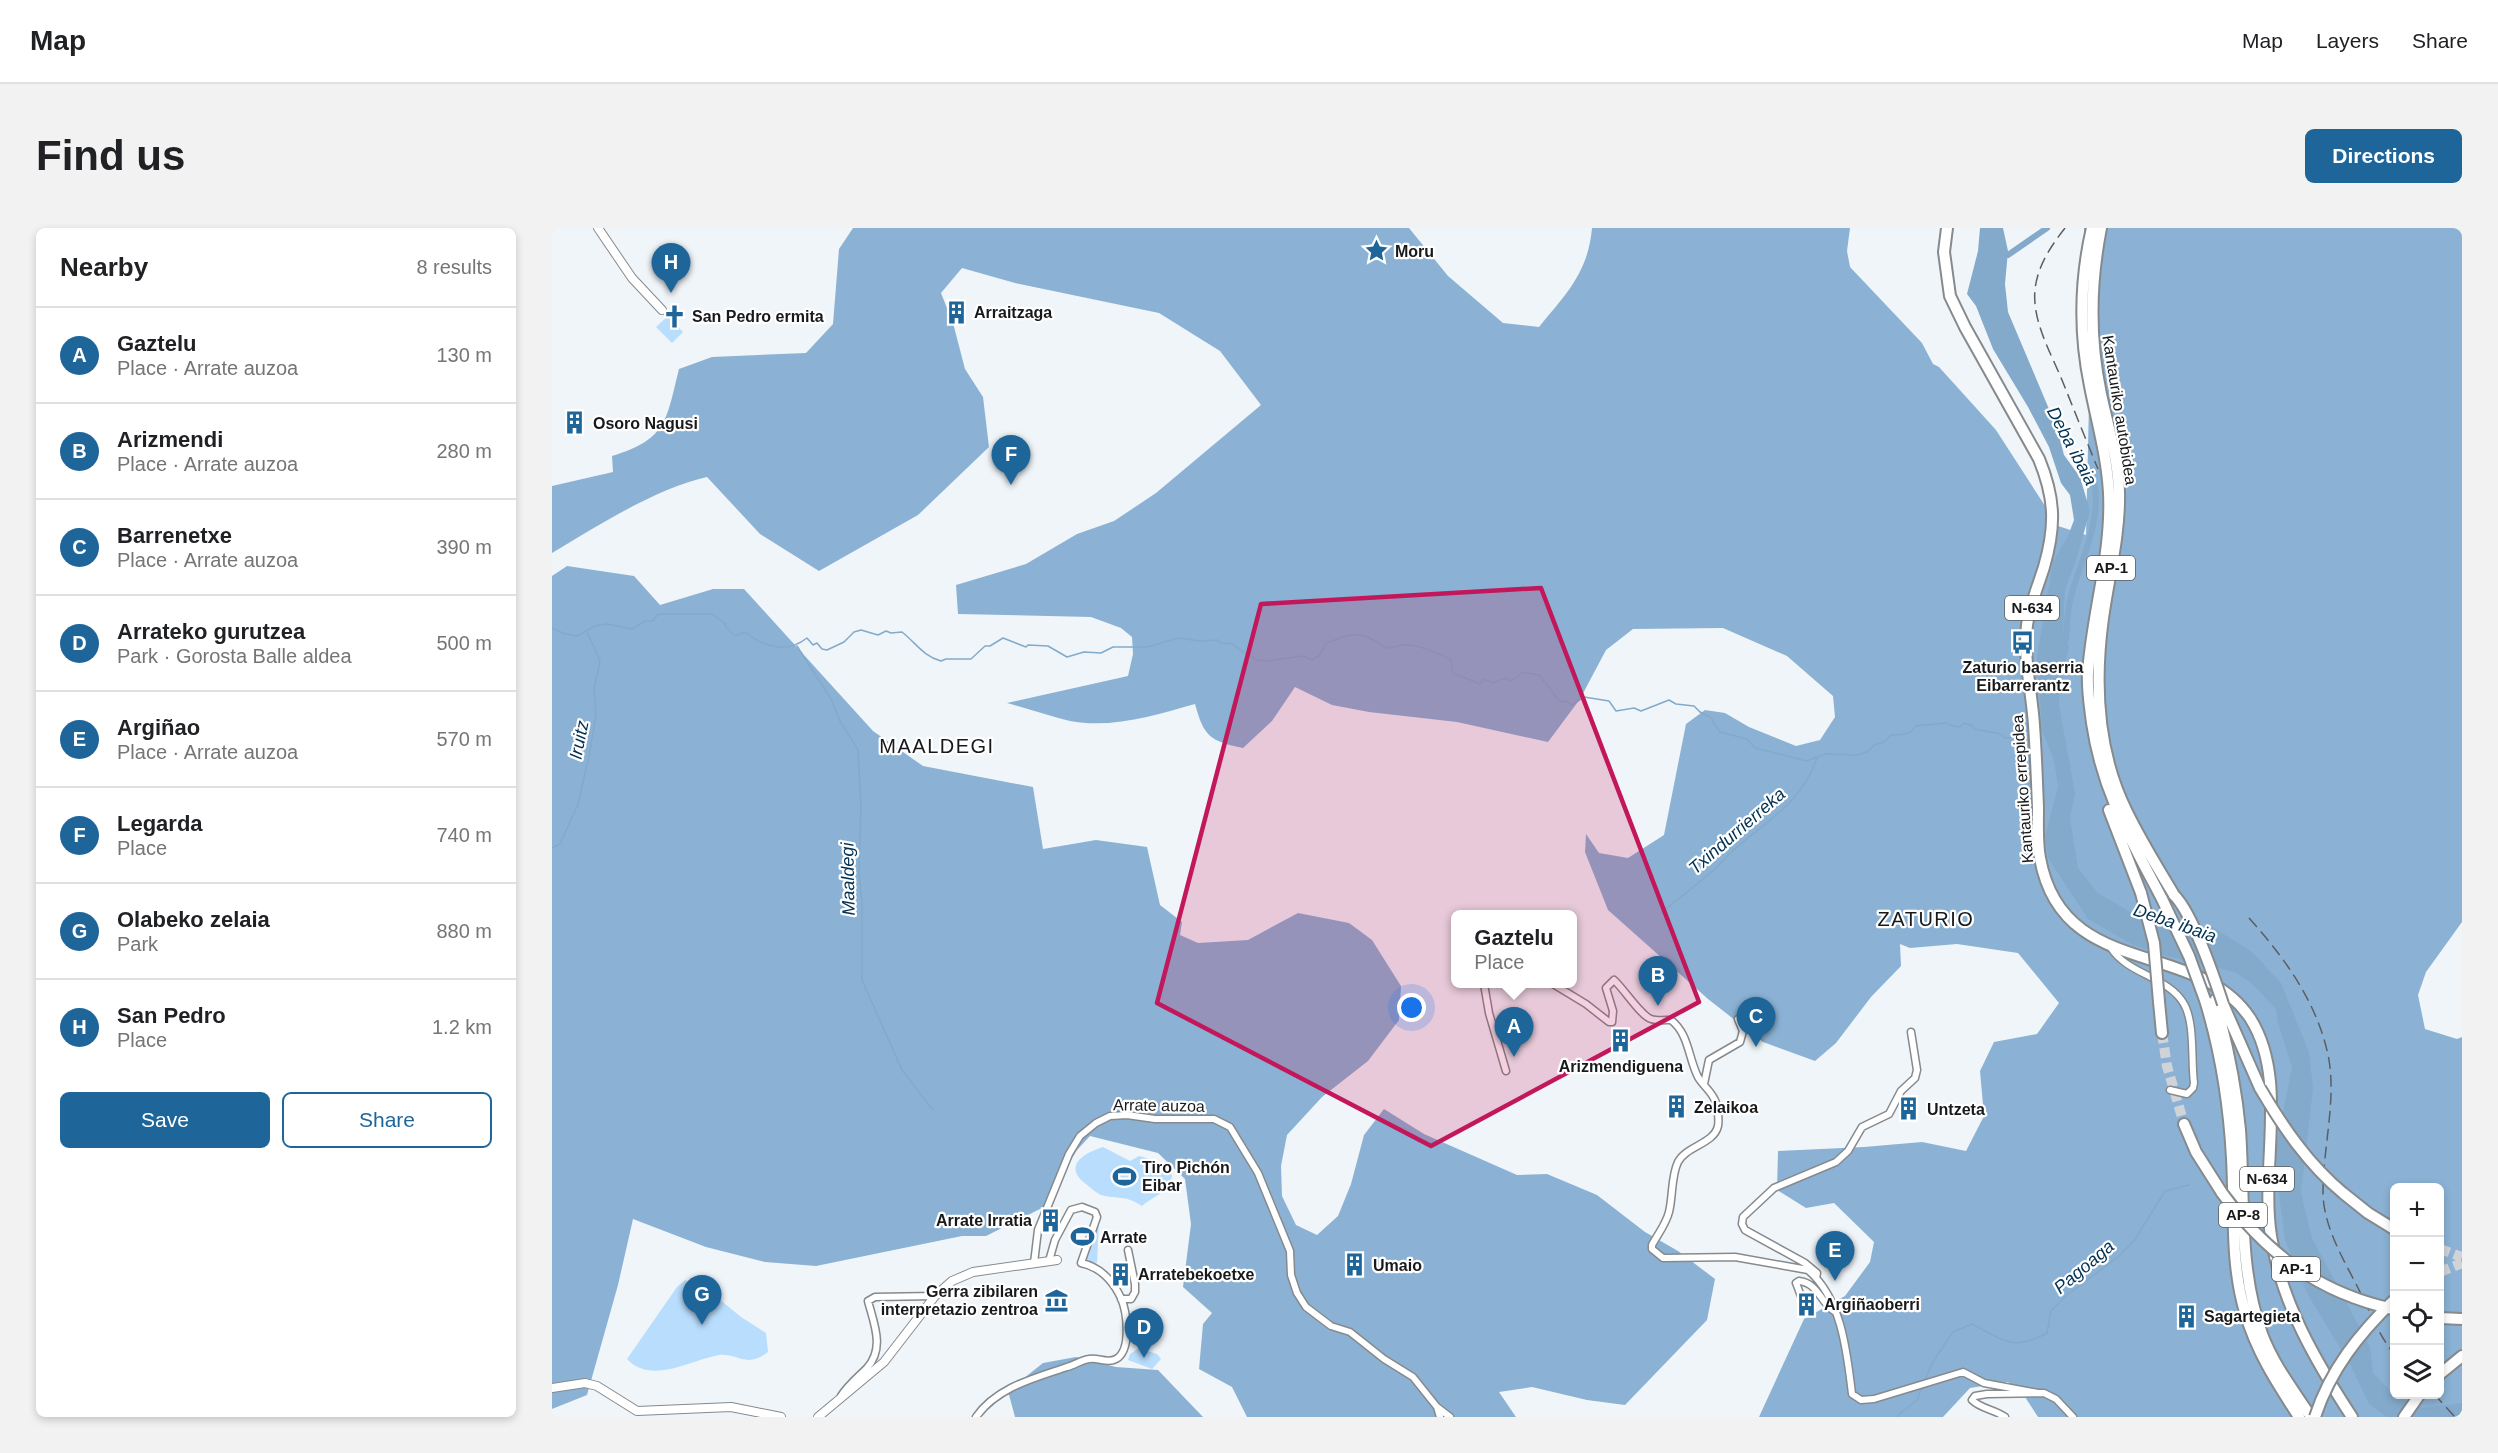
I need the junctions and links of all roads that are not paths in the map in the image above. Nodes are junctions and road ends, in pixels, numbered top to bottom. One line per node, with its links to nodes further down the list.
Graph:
1 (598, 228): 5 (street)
2 (1947, 228): 8 (highway, Kantauriko errepidea / N-634)
3 (2092, 228): 6 (highway, Kantauriko autobidea / AP-1)
4 (2101, 228): 7 (highway, Kantauriko autobidea / AP-1)
5 (662, 310)
6 (2094, 733): 11 (highway, AP-8, bridge); 14 (highway, AP-1, bridge)
7 (2174, 895): 11 (highway, Kantauriko autobidea / AP-8, bridge)
8 (2111, 948): 17 (street); 48 (highway, Kantauriko errepidea / N-634)
9 (1485, 988): 15 (street)
10 (1560, 988): 16 (street)
11 (2214, 1001): 19 (highway, bridge); 46 (highway, Kantauriko autobidea / AP-8); 47 (highway, Kantauriko autobidea / AP-8)
12 (1737, 1019): 16 (street)
13 (1911, 1032): 23 (street)
14 (2162, 1033)
15 (1506, 1071)
16 (1704, 1084): 23 (street)
17 (2170, 1090)
18 (2184, 1124): 27 (highway, AP-1, bridge)
19 (2390, 1227)
20 (1128, 1250): 26 (street)
21 (1053, 1261): 22 (street); 26 (street)
22 (1034, 1263): 24 (street); 38 (street, Arrate auzoa)
23 (1816, 1278): 29 (street)
24 (935, 1296): 36 (street); 36 (street)
25 (1801, 1296): 29 (street)
26 (1124, 1300): 41 (street)
27 (2390, 1305)
28 (2390, 1310): 47 (highway, bridge)
29 (1834, 1311): 35 (street)
30 (2444, 1317): 31 (highway)
31 (2462, 1319)
32 (2462, 1356): 33 (highway)
33 (2444, 1370)
34 (552, 1388): 39 (street)
35 (2038, 1393): 44 (street); 45 (street)
36 (839, 1399): 40 (street)
37 (2417, 1399): 49 (highway)
38 (1437, 1407): 42 (street, Arrate auzoa); 43 (street, Arrate auzoa)
39 (781, 1417)
40 (818, 1417)
41 (976, 1417)
42 (1440, 1417)
43 (1450, 1417)
44 (2005, 1417)
45 (2073, 1417)
46 (2299, 1417)
47 (2313, 1417)
48 (2352, 1417)
49 (2404, 1417)

